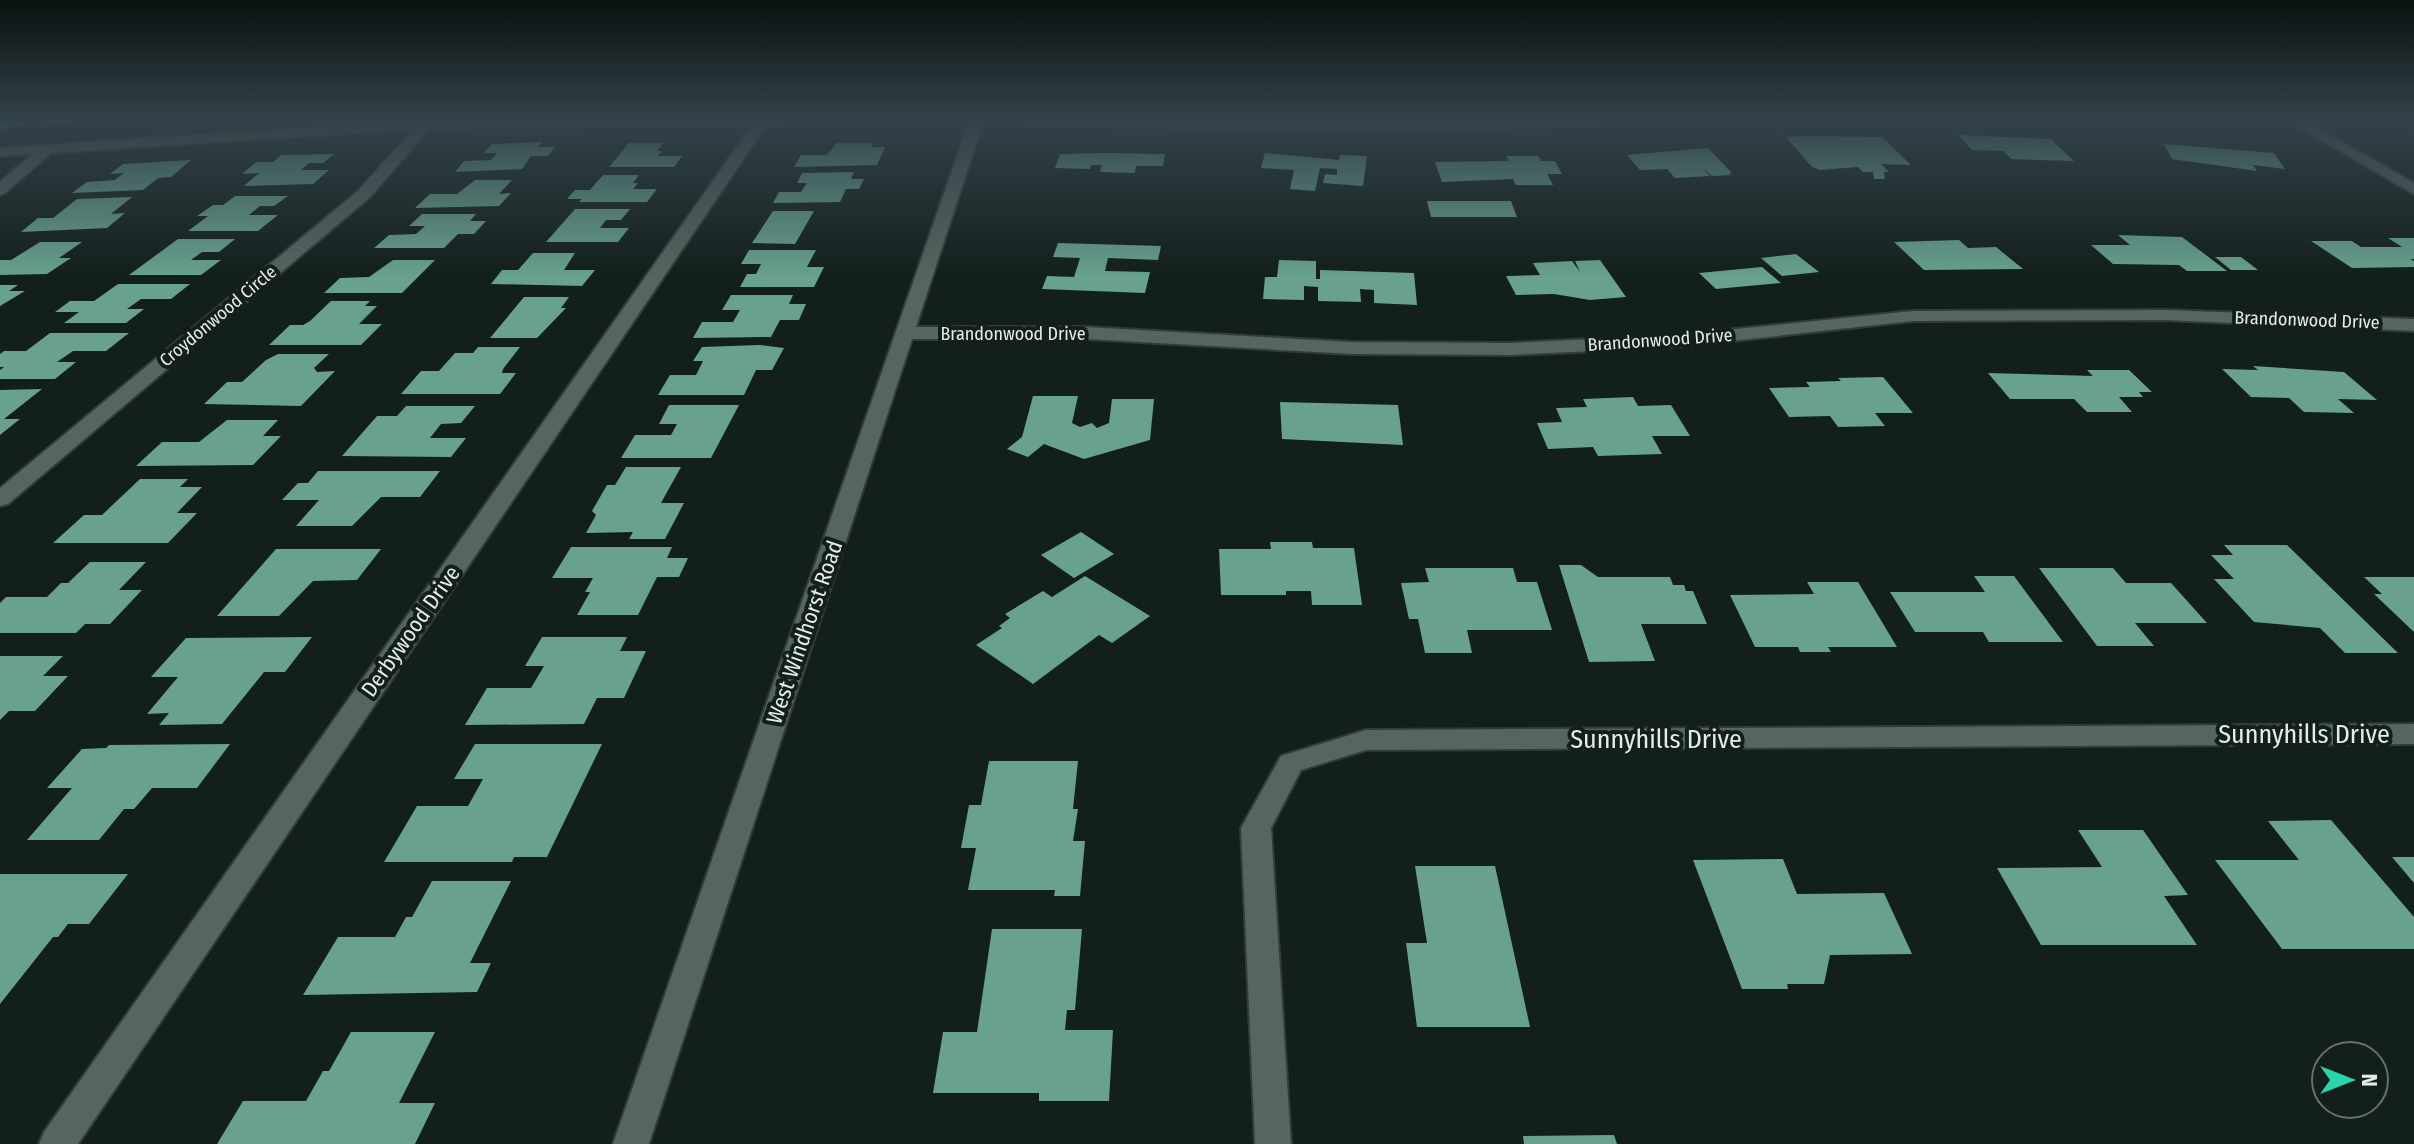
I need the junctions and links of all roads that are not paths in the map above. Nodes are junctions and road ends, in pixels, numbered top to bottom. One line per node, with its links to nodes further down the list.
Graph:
1 (20, 172): 7 (street)
2 (383, 172): 10 (street, Croydonwood Circle)
3 (726, 172): 12 (street, Derbywood Drive)
4 (959, 172): 9 (street, West Windhorst Road)
5 (2385, 172): 6 (street)
6 (2414, 189)
7 (0, 190)
8 (2414, 325): 9 (street, Brandonwood Drive)
9 (905, 333): 13 (street, West Windhorst Road)
10 (0, 499)
11 (2414, 734): 14 (street, Sunnyhills Drive)
12 (57, 1144)
13 (631, 1144)
14 (1273, 1144)

